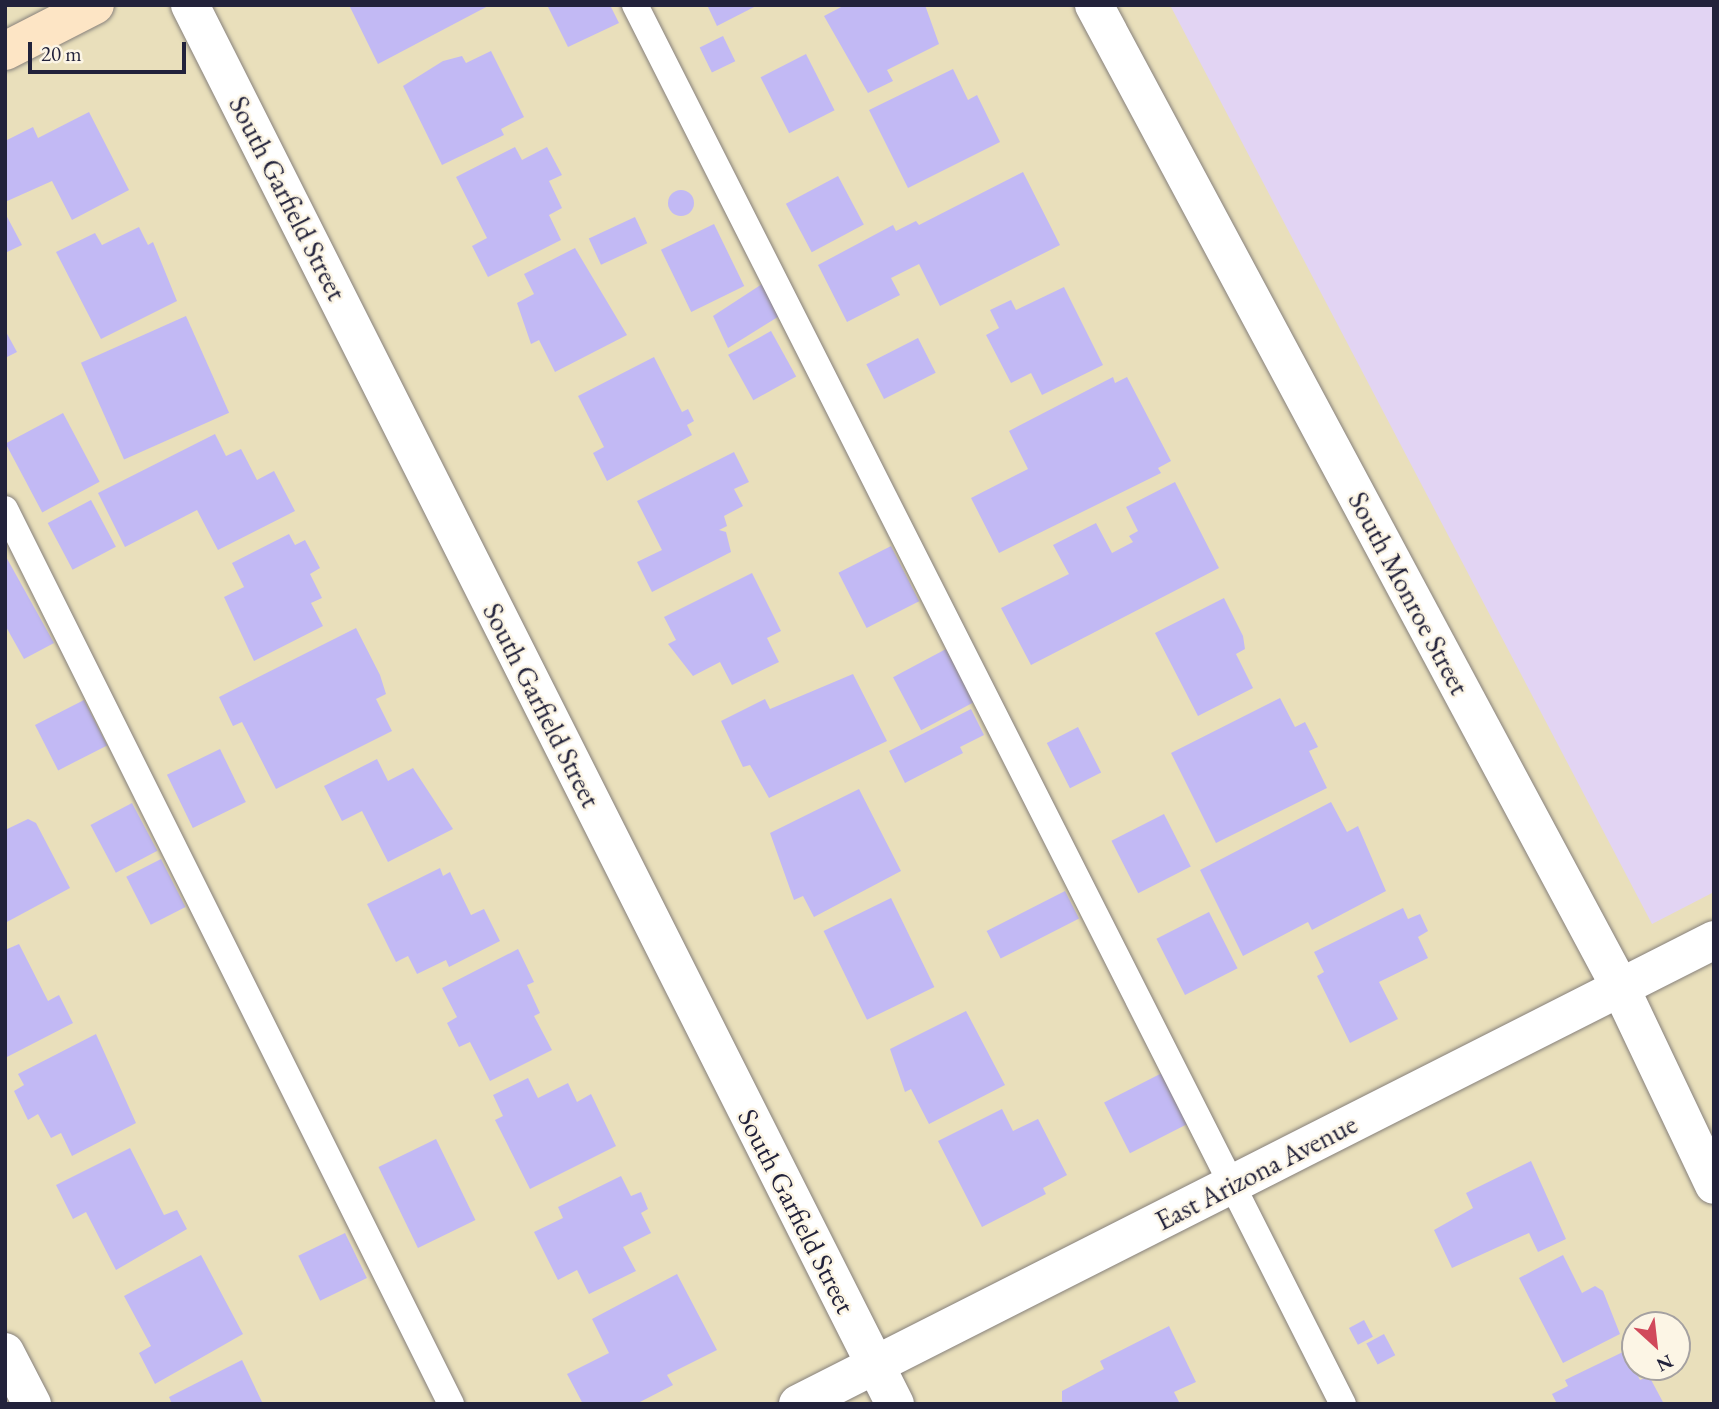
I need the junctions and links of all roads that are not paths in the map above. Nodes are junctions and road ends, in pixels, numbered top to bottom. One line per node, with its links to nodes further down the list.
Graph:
1 (95, 5): 5 (street)
2 (190, 5): 12 (street, South Garfield Street)
3 (635, 5): 9 (lane)
4 (1094, 5): 8 (street, South Monroe Street)
5 (5, 51)
6 (5, 509): 14 (lane)
7 (1714, 940): 8 (street, East Arizona Avenue)
8 (1620, 987): 9 (street, East Arizona Avenue); 10 (street, South Monroe Street)
9 (1229, 1185): 12 (street, East Arizona Avenue); 17 (lane)
10 (1714, 1185)
11 (5, 1352): 13 (street)
12 (874, 1365): 15 (street, East Arizona Avenue); 16 (street, South Garfield Street)
13 (32, 1404)
14 (451, 1404)
15 (798, 1404)
16 (895, 1404)
17 (1343, 1404)

